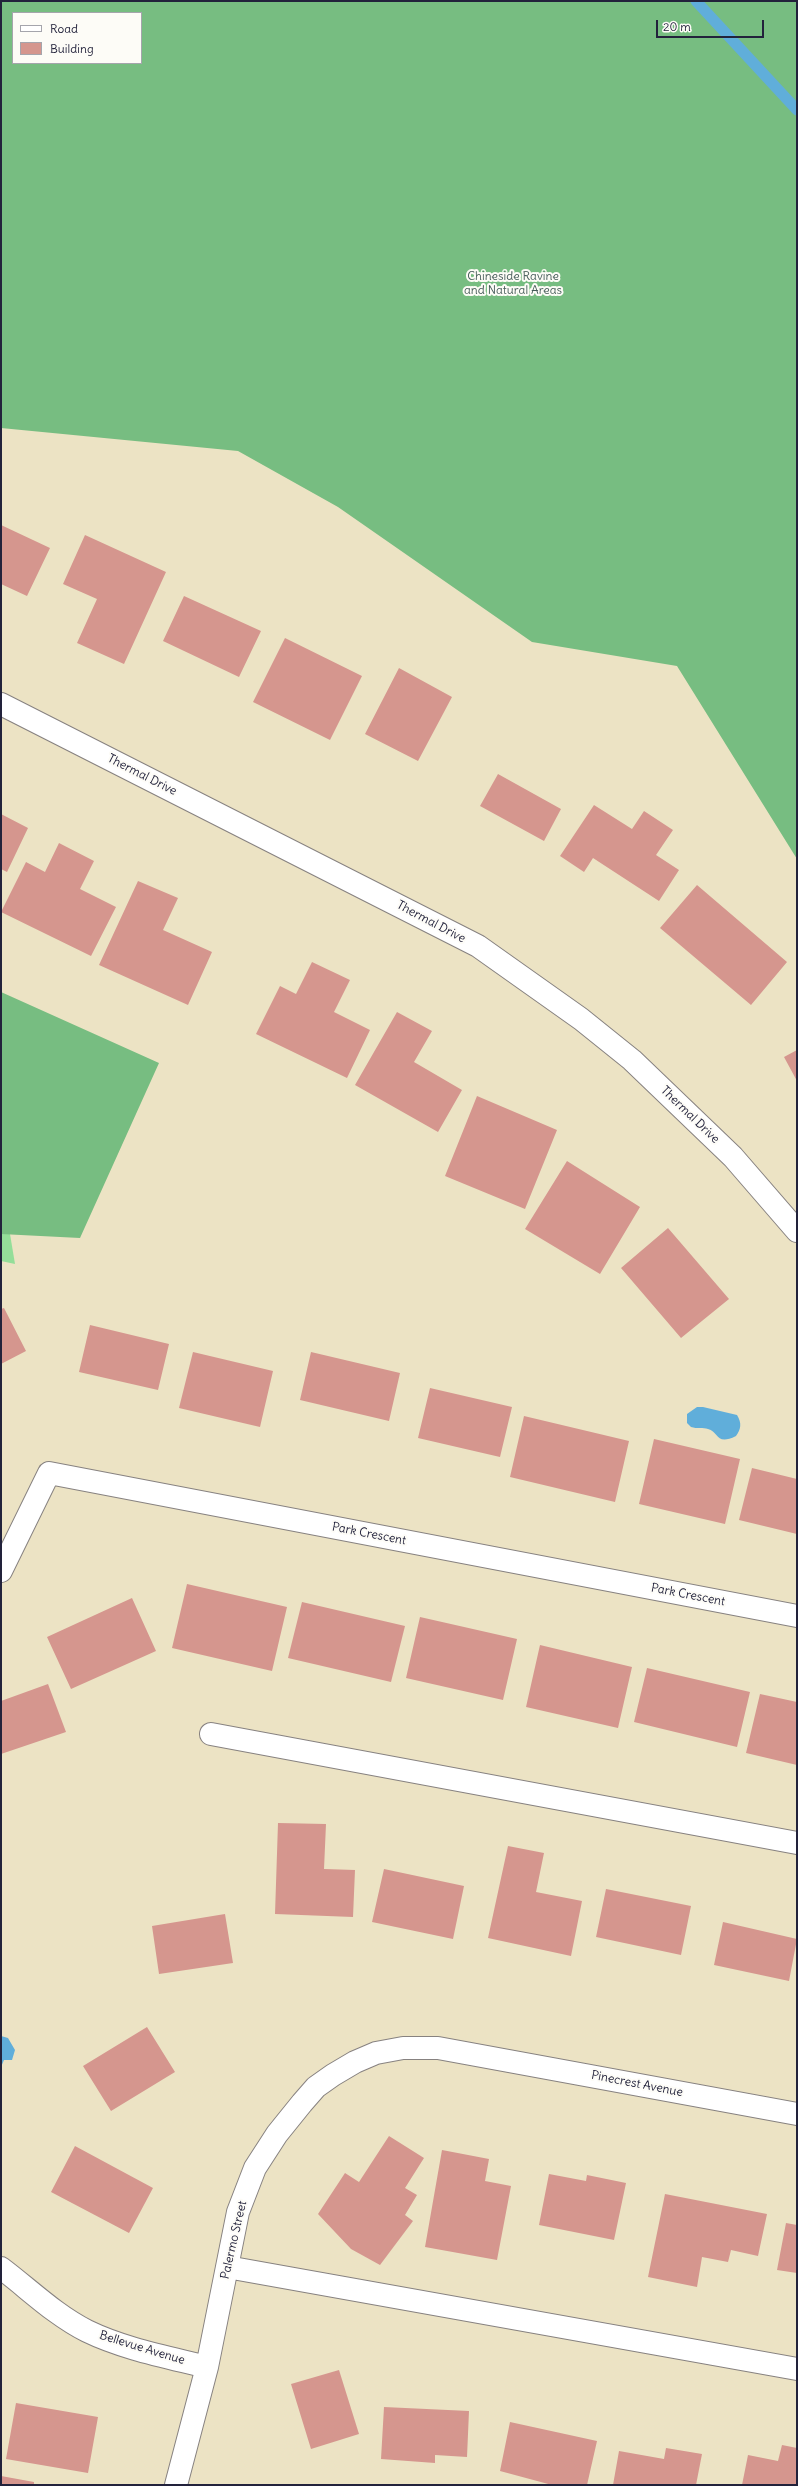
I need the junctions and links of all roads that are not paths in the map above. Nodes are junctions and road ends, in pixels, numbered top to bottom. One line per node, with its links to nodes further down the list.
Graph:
1 (1, 704): 2 (street, Thermal Drive)
2 (797, 1231)
3 (1, 1571): 4 (street, Park Crescent)
4 (797, 1616)
5 (211, 1734): 6 (street)
6 (797, 1843)
7 (476, 2054): 8 (street, Pinecrest Avenue); 9 (street, Palermo Street)
8 (797, 2114)
9 (227, 2267): 11 (street, Palermo Street); 12 (street)
10 (1, 2268): 11 (street, Bellevue Avenue)
11 (207, 2368): 13 (street, Palermo Street)
12 (797, 2369)
13 (176, 2485)

